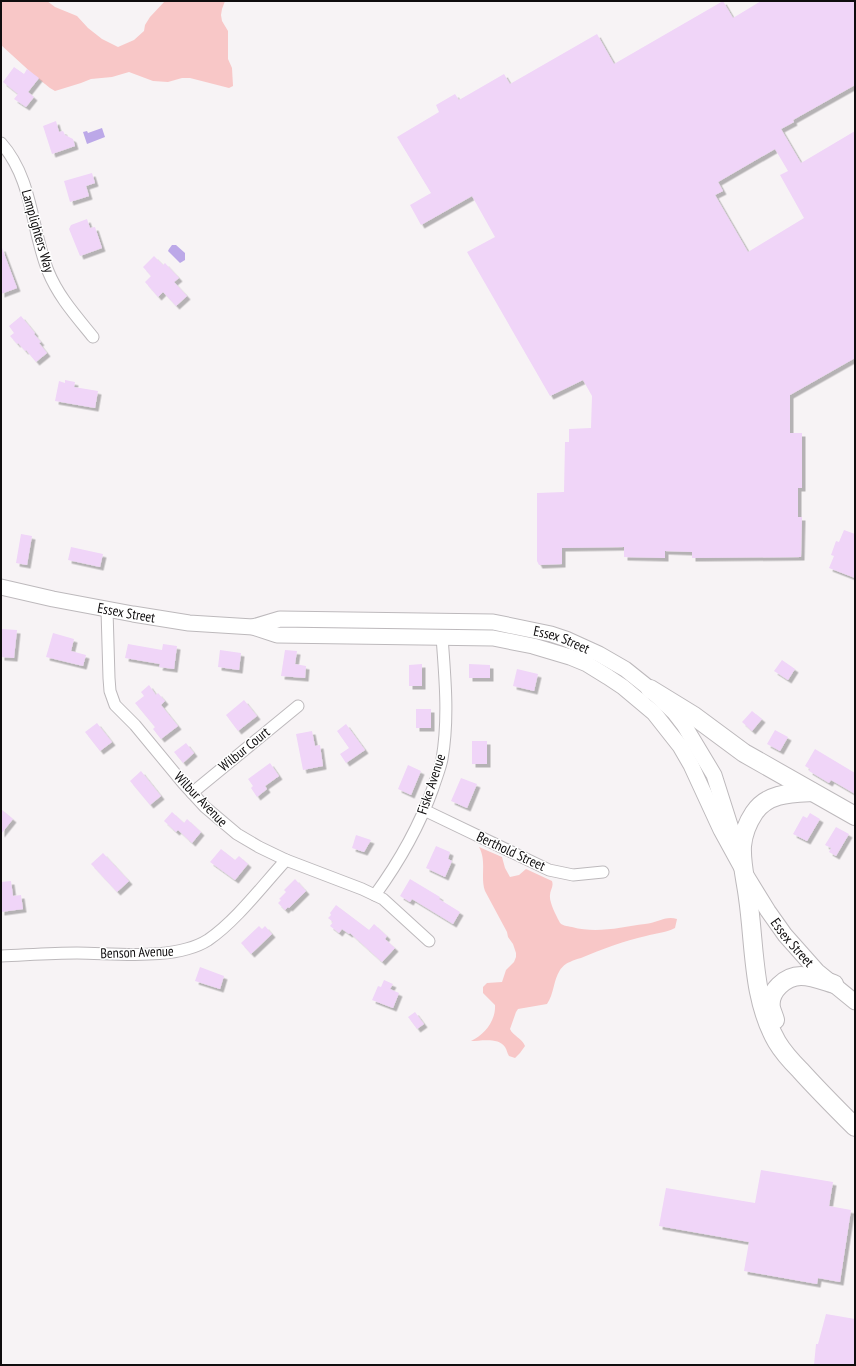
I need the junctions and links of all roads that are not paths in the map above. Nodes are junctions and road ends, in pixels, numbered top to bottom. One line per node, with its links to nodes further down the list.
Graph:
1 (1, 143): 2 (street, Lamplighters Way)
2 (94, 337)
3 (4, 590): 4 (main road, Essex Street)
4 (107, 610): 5 (main road, Essex Street); 10 (street, Wilbur Avenue)
5 (253, 627): 6 (main road, Essex Street); 7 (main road, Essex Street)
6 (442, 637): 11 (street, Fiske Avenue); 15 (main road, Essex Street)
7 (650, 689): 9 (highway); 15 (main road, Essex Street)
8 (298, 706): 10 (street, Wilbur Court)
9 (812, 792): 12 (highway); 15 (highway)
10 (192, 793): 13 (street, Wilbur Avenue)
11 (424, 810): 14 (street, Berthold Street); 16 (street, Fiske Avenue)
12 (855, 816)
13 (286, 860): 16 (street, Wilbur Avenue); 18 (street, Benson Avenue)
14 (603, 872)
15 (744, 872): 19 (main road, Essex Street); 22 (highway)
16 (375, 895): 17 (street, Wilbur Avenue)
17 (429, 941)
18 (1, 956)
19 (834, 984): 20 (main road, Essex Street); 21 (highway)
20 (855, 1002)
21 (855, 1117)
22 (855, 1127)

